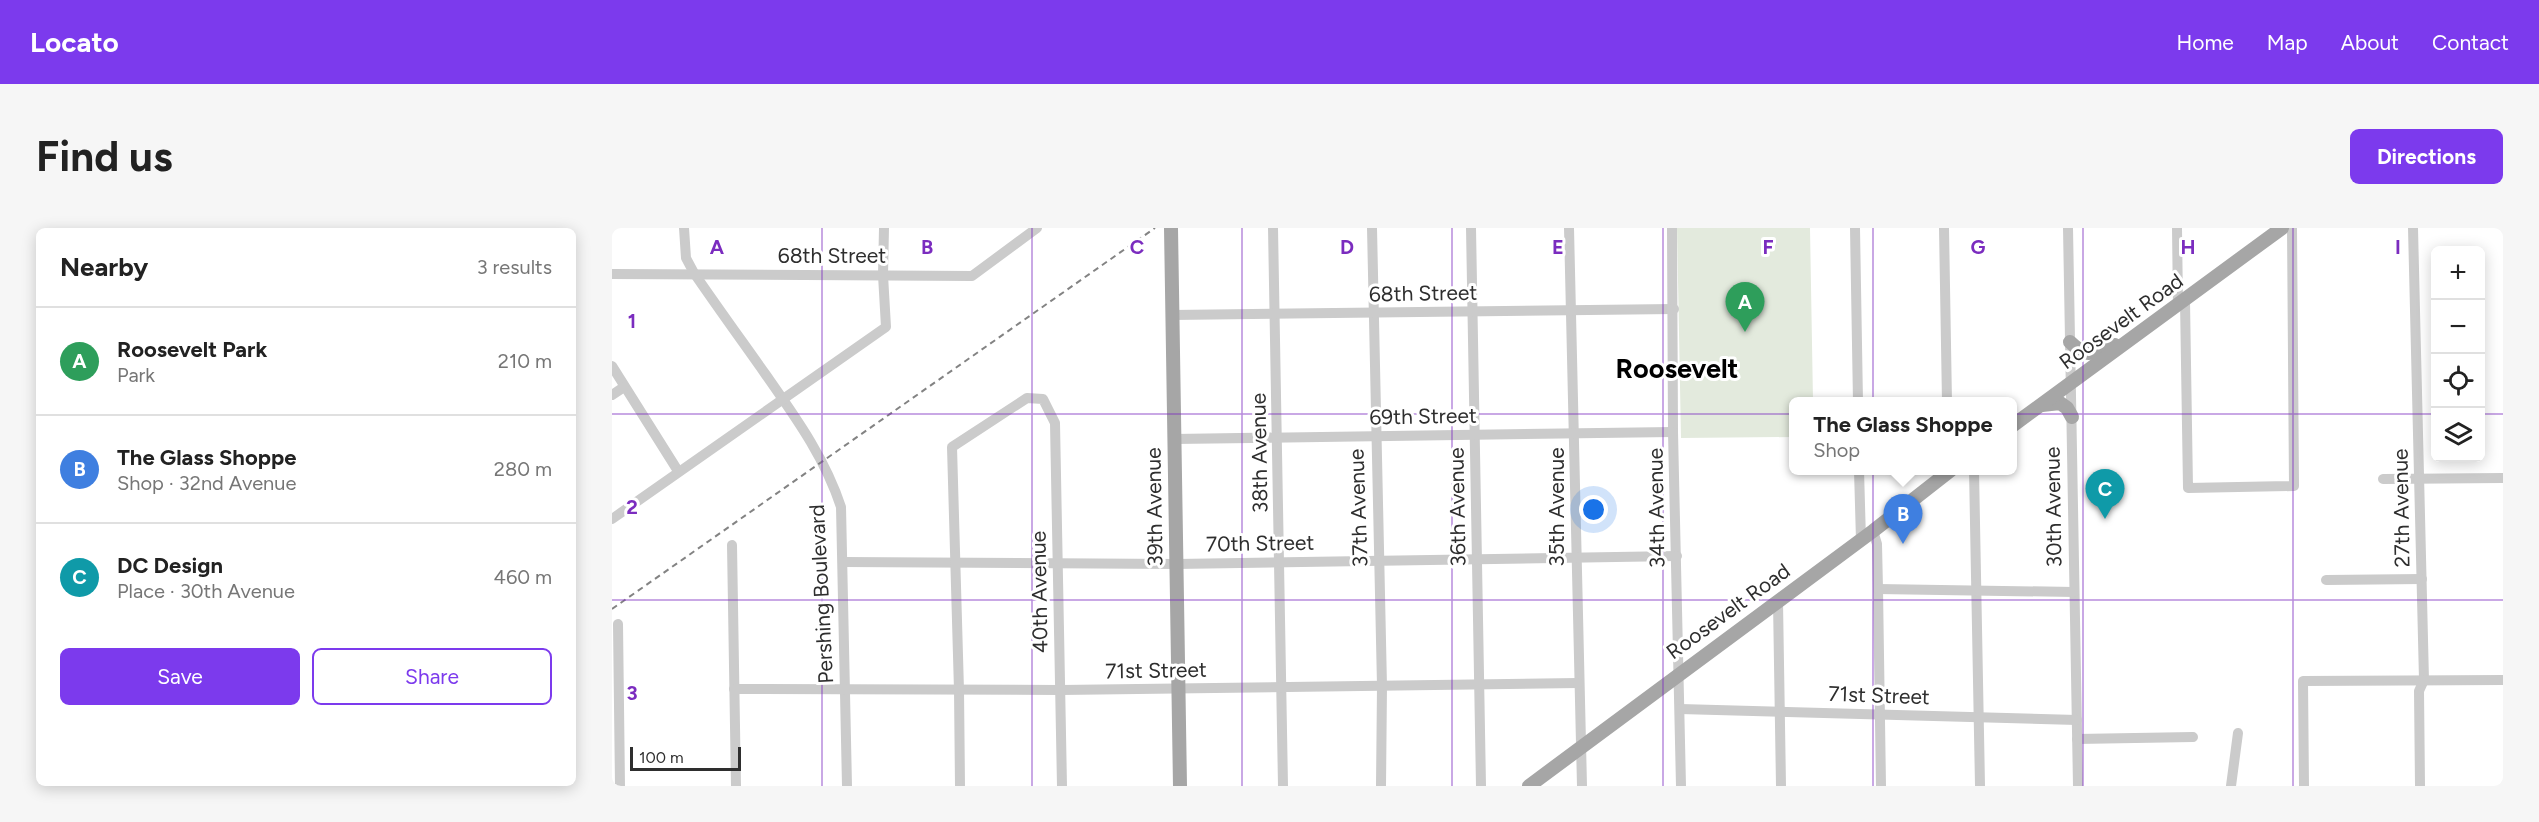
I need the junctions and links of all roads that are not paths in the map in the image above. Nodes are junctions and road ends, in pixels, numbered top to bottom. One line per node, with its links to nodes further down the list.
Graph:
1 (684, 228): 17 (street, Pershing Boulevard)
2 (884, 228): 19 (street)
3 (1037, 228): 19 (street, 68th Street)
4 (1171, 228): 26 (main road, 39th Avenue)
5 (1273, 228): 25 (street, 38th Avenue)
6 (1372, 228): 24 (street, 37th Avenue)
7 (1471, 228): 23 (street, 36th Avenue)
8 (1569, 228): 22 (street, 35th Avenue)
9 (1672, 228): 21 (street, 34th Avenue)
10 (1855, 228): 33 (street)
11 (1944, 228): 34 (street)
12 (2068, 228): 27 (street, 30th Avenue)
13 (2177, 228): 20 (street)
14 (2282, 228): 20 (main road, Roosevelt Road)
15 (2292, 228): 20 (street)
16 (2413, 228): 51 (street, 27th Avenue)
17 (694, 273): 18 (street, 68th Street); 19 (street, 68th Street); 35 (street, Pershing Boulevard)
18 (612, 274)
19 (883, 275): 35 (street)
20 (2181, 304): 28 (main road, Roosevelt Road)
21 (1674, 309): 22 (street, 68th Street); 39 (street, 34th Avenue)
22 (1572, 311): 23 (street, 68th Street); 40 (street, 35th Avenue)
23 (1472, 312): 24 (street, 68th Street); 41 (street, 36th Avenue)
24 (1374, 313): 25 (street, 68th Street); 42 (street, 37th Avenue)
25 (1275, 314): 26 (street, 68th Street); 43 (street, 38th Avenue)
26 (1172, 315): 44 (main road, 39th Avenue)
27 (2070, 342): 28 (main road); 30 (street, 30th Avenue)
28 (2126, 344): 30 (main road, Roosevelt Road)
29 (612, 366): 31 (street)
30 (2071, 383): 36 (main road, Roosevelt Road); 37 (street, 30th Avenue)
31 (624, 387): 32 (street); 45 (street)
32 (612, 395)
33 (1858, 397)
34 (1947, 397)
35 (783, 400): 45 (street); 60 (street, Pershing Boulevard)
36 (2040, 406): 37 (main road); 38 (main road, Roosevelt Road)
37 (2072, 417): 69 (street, 30th Avenue)
38 (2017, 423)
39 (1673, 432): 40 (street, 69th Street); 56 (street, 34th Avenue)
40 (1574, 433): 41 (street, 69th Street); 57 (street, 35th Avenue)
41 (1474, 434): 42 (street, 69th Street); 58 (street, 36th Avenue)
42 (1376, 436): 43 (street, 69th Street); 59 (street, 37th Avenue)
43 (1278, 438): 44 (street, 69th Street); 61 (street, 38th Avenue)
44 (1174, 439): 64 (main road, 39th Avenue)
45 (678, 471): 52 (street)
46 (1859, 475): 54 (street)
47 (1946, 475): 53 (main road, Roosevelt Road)
48 (1974, 475): 68 (street)
49 (2503, 478): 51 (street)
50 (2383, 480): 51 (street)
51 (2421, 480): 65 (street, 27th Avenue)
52 (612, 519)
53 (1873, 531): 54 (main road, Roosevelt Road); 67 (street)
54 (1861, 540): 70 (main road, Roosevelt Road)
55 (732, 545): 79 (street)
56 (1677, 556): 57 (street, 70th Street); 72 (street, 34th Avenue)
57 (1575, 558): 58 (street, 70th Street); 75 (street, 35th Avenue)
58 (1478, 560): 59 (street, 70th Street); 76 (street, 36th Avenue)
59 (1379, 561): 61 (street, 70th Street); 77 (street, 37th Avenue)
60 (844, 562): 62 (street, 70th Street); 81 (street, Pershing Boulevard)
61 (1280, 562): 64 (street, 70th Street); 78 (street, 38th Avenue)
62 (954, 563): 63 (street, 70th Street); 63 (street, 40th Avenue); 82 (street)
63 (1059, 563): 64 (street, 70th Street); 83 (street, 40th Avenue)
64 (1176, 564): 80 (main road, 39th Avenue)
65 (2422, 579): 66 (street); 73 (street, 27th Avenue)
66 (2326, 580)
67 (1878, 589): 68 (street); 86 (street)
68 (1976, 591): 69 (street); 87 (street)
69 (2074, 592): 88 (street, 30th Avenue)
70 (1778, 602): 72 (main road, Roosevelt Road); 85 (street)
71 (618, 624): 93 (street)
72 (1679, 673): 84 (street, 34th Avenue); 92 (main road, Roosevelt Road)
73 (2424, 680): 74 (street); 110 (street); 111 (street, 27th Avenue)
74 (2503, 680)
75 (1578, 683): 76 (street, 71st Street); 92 (street, 35th Avenue)
76 (1479, 684): 77 (street, 71st Street); 101 (street, 36th Avenue)
77 (1382, 686): 78 (street, 71st Street); 100 (street, 37th Avenue)
78 (1282, 687): 80 (street, 71st Street); 99 (street, 38th Avenue)
79 (734, 689): 81 (street, 71st Street); 94 (street)
80 (1178, 689): 83 (street, 71st Street); 98 (main road, 39th Avenue)
81 (846, 690): 82 (street, 71st Street); 95 (street, Pershing Boulevard)
82 (960, 690): 83 (street, 71st Street); 96 (street)
83 (1061, 690): 97 (street, 40th Avenue)
84 (1680, 709): 85 (street, 71st Street); 104 (street, 34th Avenue)
85 (1779, 711): 86 (street, 71st Street); 105 (street)
86 (1880, 714): 87 (street, 71st Street); 106 (street)
87 (1978, 717): 88 (street, 71st Street); 107 (street)
88 (2077, 720): 91 (street, 30th Avenue)
89 (2238, 733): 109 (street)
90 (2193, 737): 91 (street)
91 (2077, 739): 108 (street, 30th Avenue)
92 (1581, 746): 102 (main road, Roosevelt Road); 103 (street, 35th Avenue)
93 (621, 786)
94 (736, 786)
95 (847, 786)
96 (960, 786)
97 (1062, 786)
98 (1180, 786)
99 (1283, 786)
100 (1381, 786)
101 (1482, 786)
102 (1529, 786)
103 (1582, 786)
104 (1681, 786)
105 (1781, 786)
106 (1881, 786)
107 (1980, 786)
108 (2078, 786)
109 (2231, 786)
110 (2304, 786)
111 (2420, 786)

